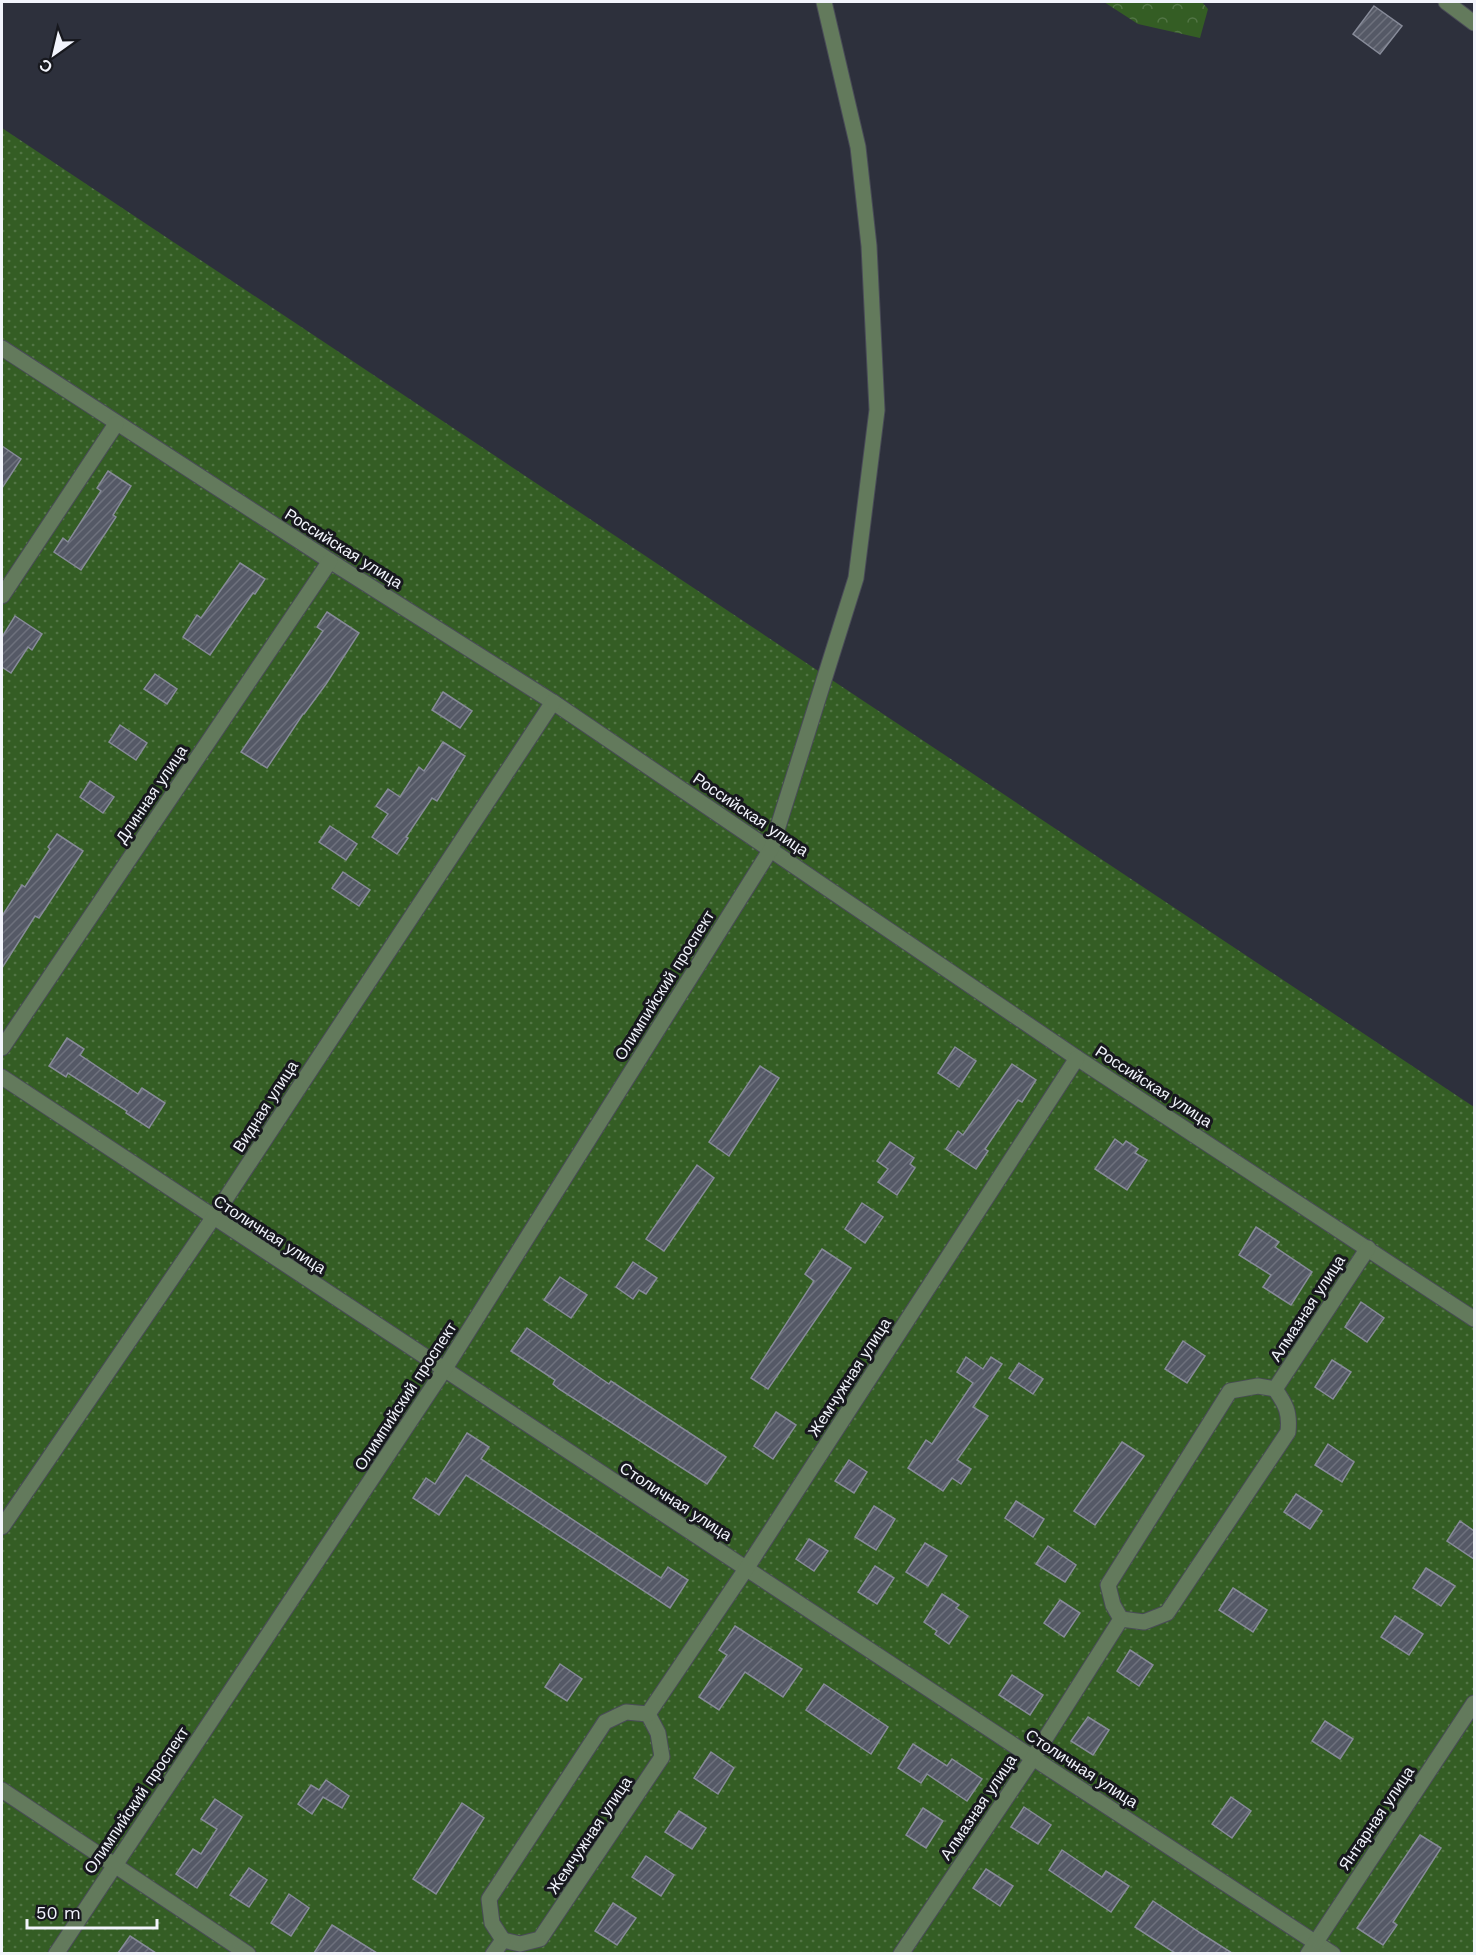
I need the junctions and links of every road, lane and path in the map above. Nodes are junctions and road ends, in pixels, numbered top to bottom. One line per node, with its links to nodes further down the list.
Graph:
1 (824, 2): 9 (street, Олимпийский проспект)
2 (1446, 2): 3 (street)
3 (1474, 23)
4 (2, 348): 5 (street, Российская улица)
5 (117, 424): 6 (street, Российская улица); 7 (street)
6 (330, 561): 8 (street, Российская улица); 10 (street, Длинная улица)
7 (2, 596)
8 (553, 702): 9 (street, Российская улица); 13 (street, Видная улица)
9 (771, 849): 11 (street, Российская улица); 16 (street, Олимпийский проспект)
10 (2, 1048)
11 (1077, 1058): 14 (street, Российская улица); 19 (street, Жемчужная улица)
12 (2, 1077): 13 (street, Столичная улица)
13 (213, 1218): 16 (street, Столичная улица); 18 (street, Видная улица)
14 (1368, 1248): 15 (street, Российская улица); 17 (street, Алмазная улица)
15 (1474, 1319)
16 (444, 1370): 19 (street, Столичная улица); 25 (street, Олимпийский проспект)
17 (1275, 1389): 20 (street, Алмазная улица); 20 (street, Алмазная улица)
18 (2, 1527)
19 (746, 1569): 22 (street, Жемчужная улица); 23 (street, Столичная улица)
20 (1121, 1619): 23 (street, Алмазная улица)
21 (1474, 1703): 27 (street, Янтарная улица)
22 (648, 1714): 26 (street); 26 (street, Жемчужная улица)
23 (1033, 1758): 27 (street, Столичная улица); 31 (street, Алмазная улица)
24 (2, 1790): 25 (street)
25 (114, 1865): 28 (street, Олимпийский проспект); 29 (street)
26 (503, 1940): 30 (street)
27 (1311, 1948): 32 (street, Столичная улица)
28 (56, 1953)
29 (248, 1953)
30 (493, 1953)
31 (902, 1953)
32 (1333, 1953)

